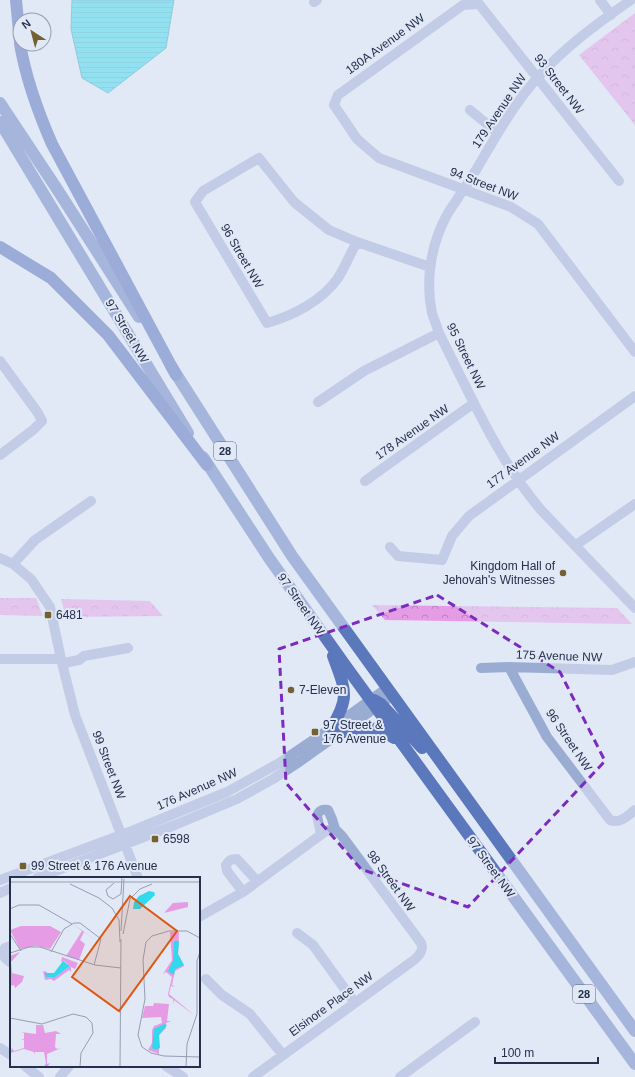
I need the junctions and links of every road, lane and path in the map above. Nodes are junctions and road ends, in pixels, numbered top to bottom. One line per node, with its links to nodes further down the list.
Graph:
1 (16, 0): 5 (highway)
2 (600, 0): 6 (street)
3 (631, 0): 6 (street, 179 Avenue NW)
4 (479, 4): 8 (street, 93 Street NW); 10 (street, 180A Avenue NW)
5 (17, 12)
6 (611, 15): 8 (street, 179 Avenue NW)
7 (22, 52): 22 (highway)
8 (538, 77): 13 (street, 179 Avenue NW); 14 (street, 93 Street NW)
9 (0, 103): 22 (main road, 97 Street NW / 28)
10 (334, 105): 15 (street, 94 Street NW)
11 (470, 110): 13 (street)
12 (0, 122): 27 (main road, 97 Street NW)
13 (498, 133): 15 (street, 179 Avenue NW)
14 (619, 181)
15 (463, 190): 18 (street, 179 Avenue NW); 20 (street, 94 Street NW)
16 (357, 242): 16 (street, 96 Street NW); 18 (street)
17 (0, 247): 27 (highway)
18 (430, 267): 19 (street, 95 Street NW)
19 (439, 333): 24 (street); 25 (street, 95 Street NW)
20 (635, 352)
21 (0, 361): 26 (street)
22 (176, 375): 44 (main road, 97 Street NW / 28)
23 (635, 396): 28 (street, 177 Avenue NW)
24 (318, 402)
25 (474, 403): 28 (street, 95 Street NW); 29 (street, 178 Avenue NW)
26 (0, 455)
27 (207, 464): 37 (main road, 97 Street NW / 28)
28 (518, 480): 32 (street, 95 Street NW); 33 (street, 177 Avenue NW)
29 (365, 481)
30 (91, 501): 35 (street)
31 (635, 504): 32 (street)
32 (576, 546): 36 (street, 95 Street NW)
33 (390, 547)
34 (0, 558): 35 (street, 99 Street NW)
35 (13, 564): 40 (street, 99 Street NW)
36 (635, 608)
37 (327, 640): 45 (main road, 97 Street NW); 46 (main road)
38 (128, 648): 40 (street)
39 (0, 658): 40 (street)
40 (61, 659): 52 (street, 99 Street NW)
41 (635, 662): 42 (street, 175 Avenue NW)
42 (509, 667): 43 (street, 175 Avenue NW); 49 (street, 96 Street NW)
43 (481, 668)
44 (389, 692): 45 (street, 176 Avenue NW); 48 (main road, 97 Street NW / 28)
45 (376, 704): 46 (street, 176 Avenue NW); 47 (main road, 97 Street NW); 48 (main road)
46 (336, 731): 47 (main road); 52 (street, 176 Avenue NW); 53 (street, 176 Avenue NW)
47 (399, 741): 73 (main road, 97 Street NW / 28)
48 (462, 792): 69 (main road, 97 Street NW / 28)
49 (635, 810)
50 (335, 829): 51 (street); 51 (street); 64 (street, 98 Street NW)
51 (321, 834): 57 (street)
52 (122, 835): 53 (street, 99 Street NW); 56 (street, 176 Avenue NW)
53 (126, 844): 54 (street, 176 Avenue NW); 55 (street, 99 Street NW)
54 (40, 877)
55 (138, 877)
56 (0, 880)
57 (257, 881): 59 (street); 59 (street)
58 (10, 888): 60 (street)
59 (243, 892): 61 (street)
60 (0, 893)
61 (200, 916)
62 (297, 933): 67 (street)
63 (10, 946): 65 (street)
64 (422, 950): 67 (street, Elsinore Place NW)
65 (10, 962)
66 (206, 979): 72 (street)
67 (355, 1003): 72 (street, Elsinore Place NW)
68 (475, 1022): 81 (street)
69 (635, 1030)
70 (0, 1048): 71 (street)
71 (10, 1054)
72 (283, 1056): 80 (street, Elsinore Place NW)
73 (635, 1064)
74 (26, 1067): 77 (street)
75 (68, 1067): 78 (street)
76 (168, 1067): 79 (street)
77 (39, 1077)
78 (60, 1077)
79 (183, 1077)
80 (253, 1077)
81 (400, 1077)

